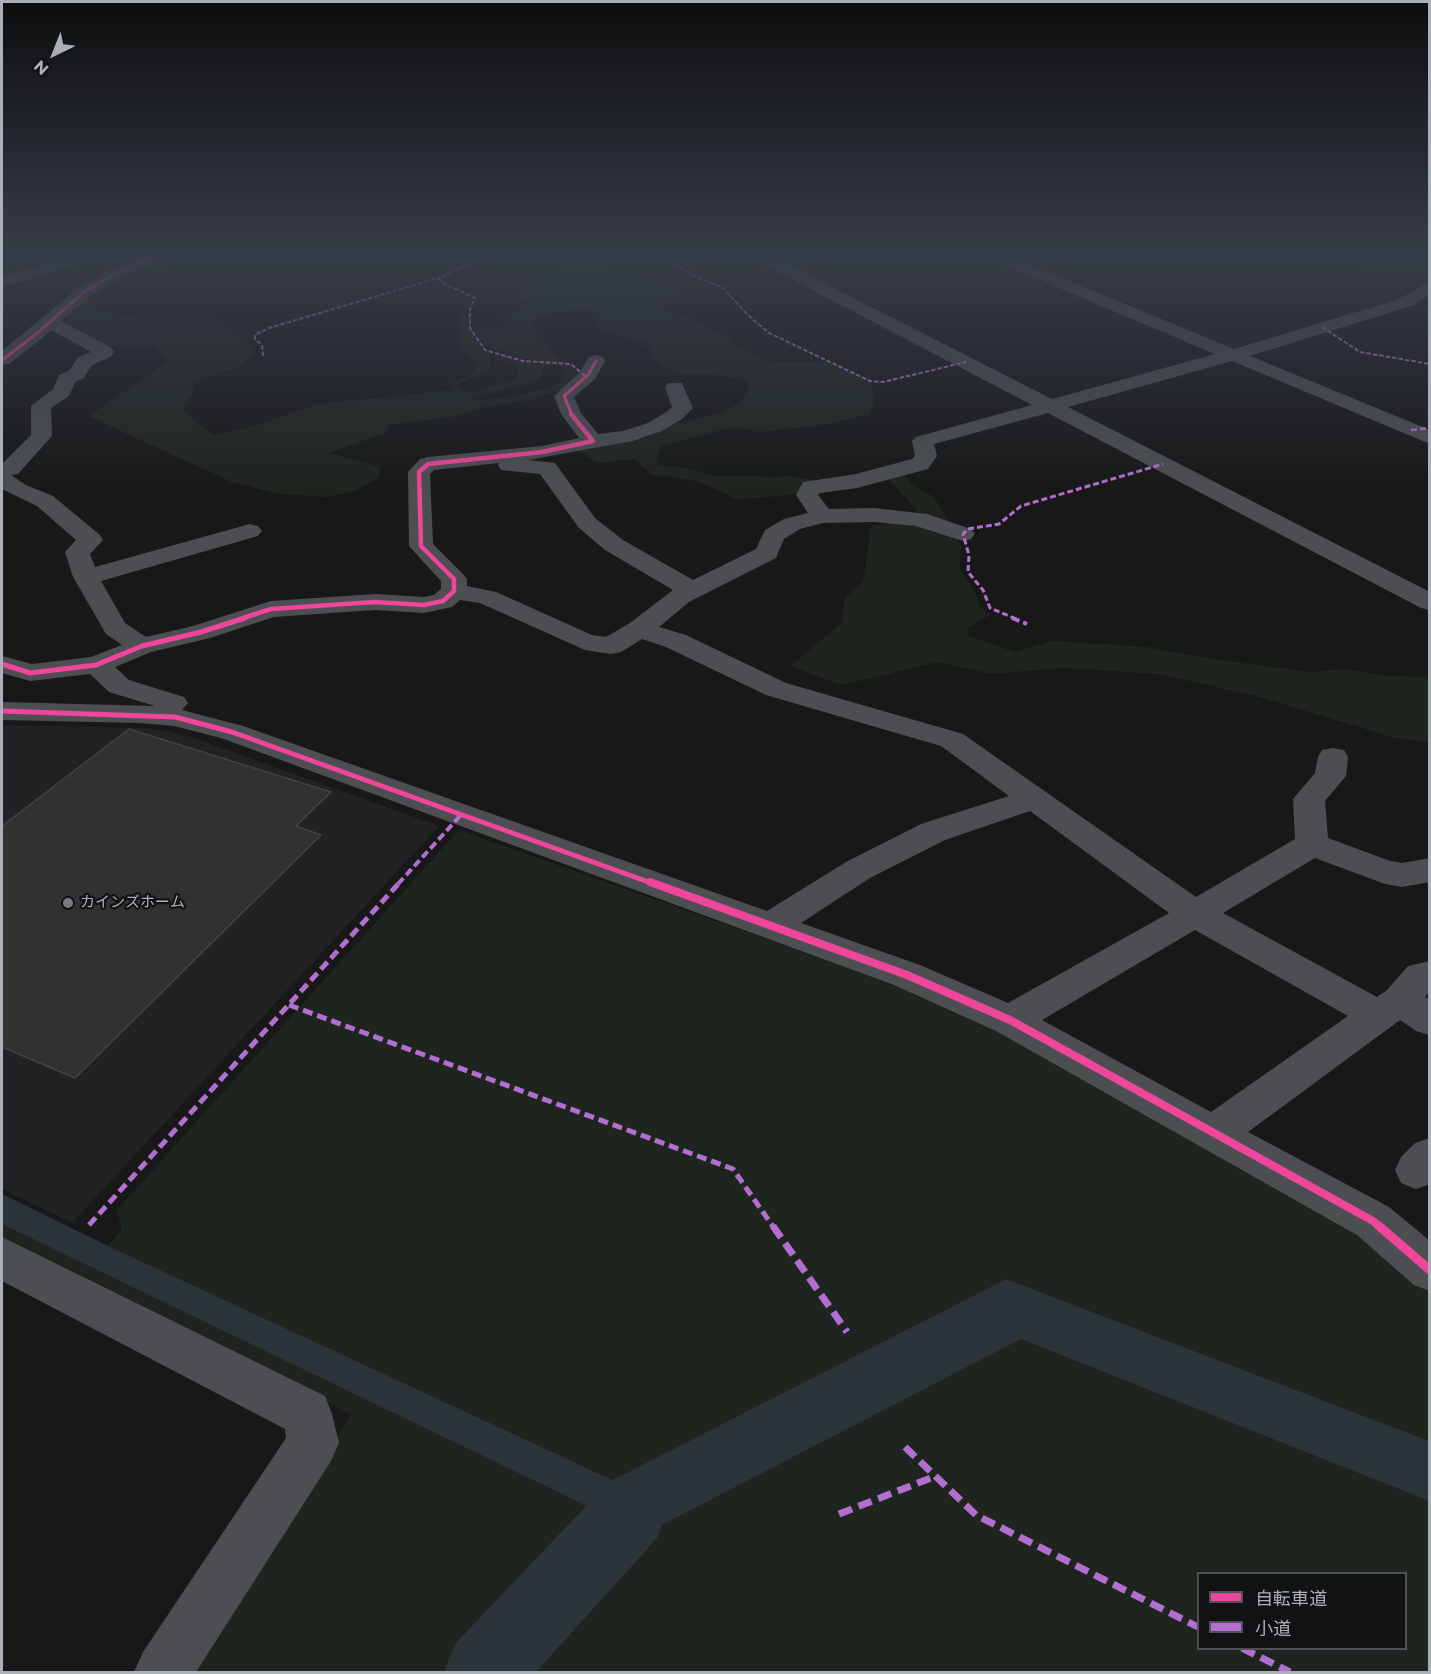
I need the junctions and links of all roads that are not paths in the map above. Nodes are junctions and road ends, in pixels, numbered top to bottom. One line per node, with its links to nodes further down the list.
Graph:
1 (24, 336): 8 (highway)
2 (31, 336): 8 (highway)
3 (76, 336): 15 (street)
4 (916, 336): 11 (street)
5 (1189, 336): 7 (street)
6 (1295, 336): 7 (street)
7 (1234, 355): 11 (street); 12 (street)
8 (2, 359)
9 (596, 361): 13 (street)
10 (675, 387): 13 (street)
11 (1052, 406): 16 (street); 25 (street)
12 (1430, 438)
13 (593, 441): 14 (street)
14 (492, 456): 23 (street); 24 (street)
15 (2, 470)
16 (878, 476): 18 (street); 19 (street)
17 (2, 479): 22 (street)
18 (822, 516): 19 (street); 24 (street)
19 (919, 519): 21 (street)
20 (250, 531): 22 (street)
21 (963, 534)
22 (86, 577): 27 (street)
23 (454, 591): 26 (street); 27 (street)
24 (693, 591): 26 (street)
25 (1430, 602)
26 (639, 629): 33 (street)
27 (142, 646): 29 (street)
28 (2, 664): 29 (street)
29 (96, 665): 31 (street)
30 (2, 711): 31 (street)
31 (176, 717): 37 (street)
32 (1334, 757): 34 (street)
33 (1036, 798): 36 (street); 37 (street)
34 (1312, 844): 35 (street); 36 (street)
35 (1430, 870)
36 (1195, 914): 39 (street); 40 (street)
37 (770, 926): 40 (street)
38 (1430, 975): 39 (street)
39 (1402, 1012): 41 (street)
40 (1010, 1020): 41 (street)
41 (1213, 1134): 43 (street)
42 (2, 1258): 44 (street)
43 (1430, 1270)
44 (163, 1672)

